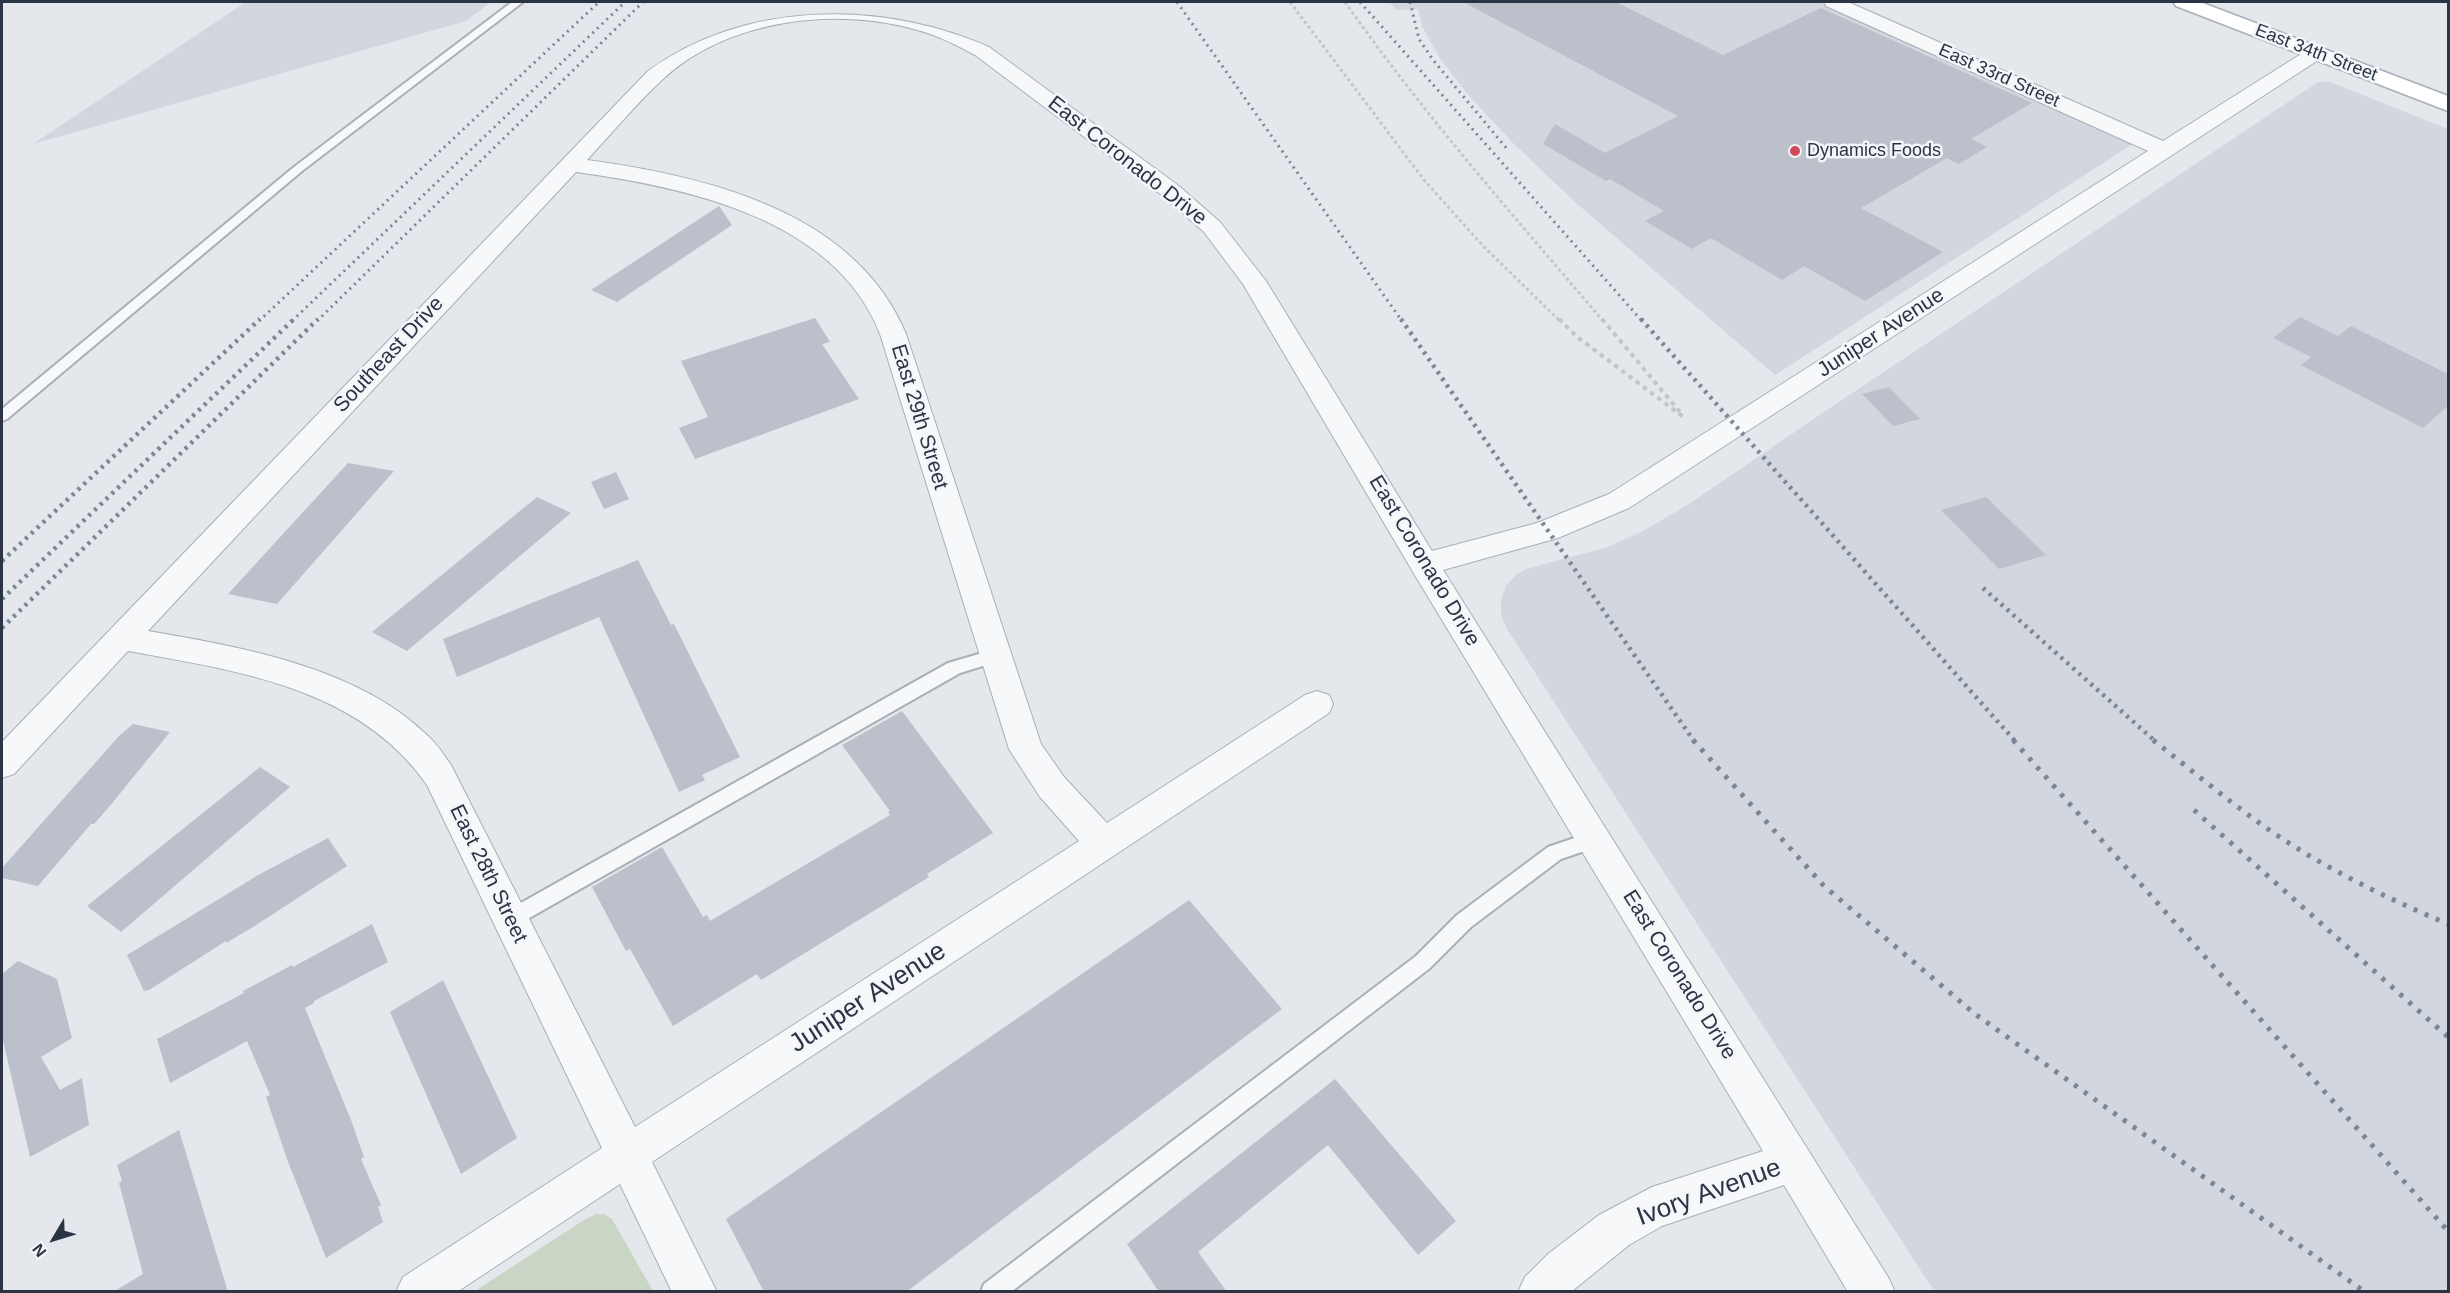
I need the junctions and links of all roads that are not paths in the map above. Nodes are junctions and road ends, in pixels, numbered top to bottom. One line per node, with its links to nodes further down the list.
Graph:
1 (518, 2): 9 (lane)
2 (1833, 2): 7 (street, East 33rd Street)
3 (2183, 2): 5 (main road, East 34th Street)
4 (818, 16): 8 (street, Southeast Drive); 10 (street, East Coronado Drive)
5 (2316, 53): 6 (main road, East 34th Street); 7 (street, Juniper Avenue)
6 (2448, 104)
7 (2165, 150): 10 (street, Juniper Avenue)
8 (569, 164): 11 (street, Southeast Drive); 12 (street, East 29th Street)
9 (2, 416)
10 (1424, 564): 15 (street, East Coronado Drive)
11 (121, 638): 14 (street, Southeast Drive); 17 (street, East 28th Street)
12 (996, 655): 16 (street, East 29th Street); 17 (lane)
13 (1317, 704): 16 (street, Juniper Avenue)
14 (2, 764)
15 (1595, 839): 19 (street, East Coronado Drive); 22 (lane)
16 (1103, 843): 18 (street, Juniper Avenue)
17 (510, 919): 18 (street, East 28th Street)
18 (628, 1155): 20 (street, Juniper Avenue); 21 (street, East 28th Street)
19 (1794, 1161): 23 (street, Ivory Avenue); 24 (street, East Coronado Drive)
20 (418, 1292)
21 (696, 1292)
22 (992, 1292)
23 (1540, 1292)
24 (1873, 1292)

